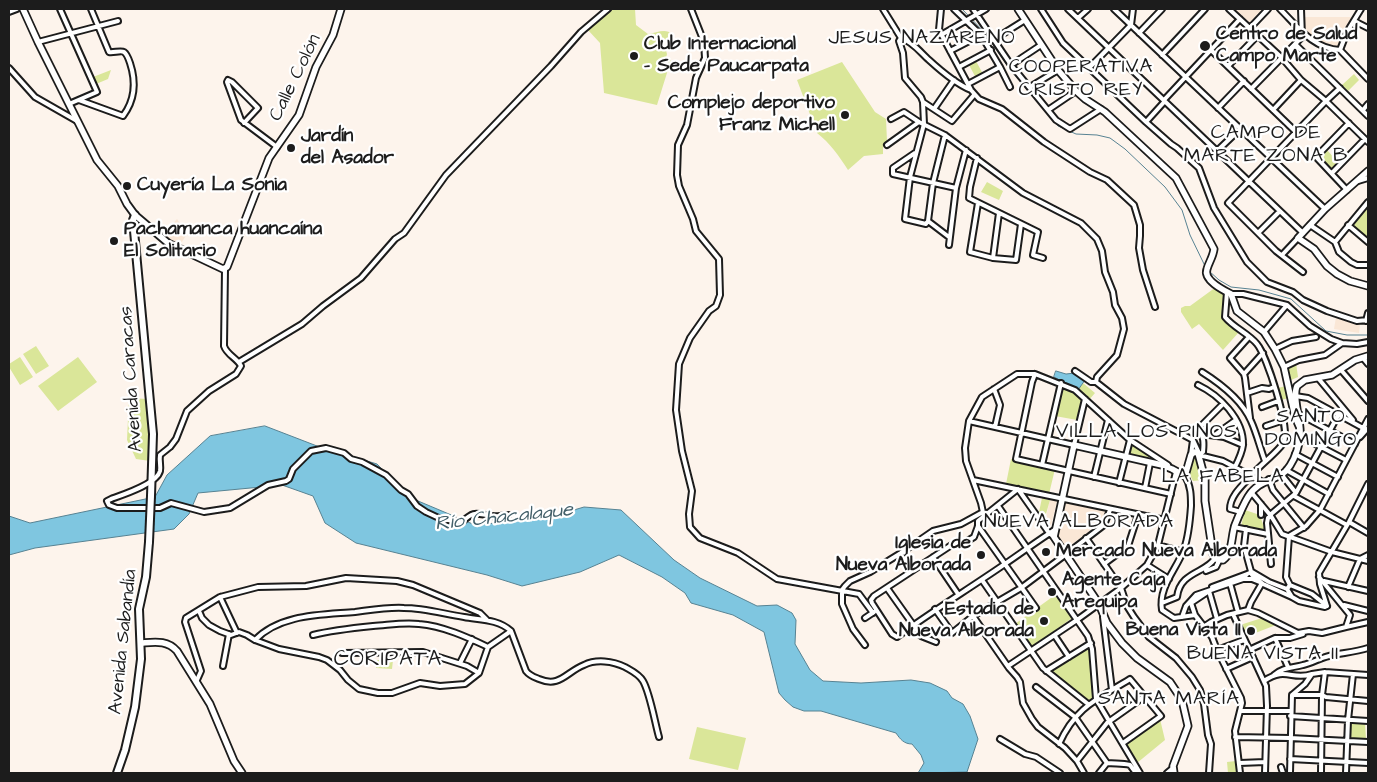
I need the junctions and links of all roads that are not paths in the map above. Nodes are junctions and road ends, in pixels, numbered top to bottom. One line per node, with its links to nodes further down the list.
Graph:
1 (17, 9): 26 (street)
2 (23, 9): 46 (main road)
3 (60, 9): 40 (street)
4 (91, 9): 35 (street)
5 (341, 9): 100 (main road, Calle Colón)
6 (608, 9): 151 (street)
7 (691, 9): 282 (street)
8 (883, 9): 44 (street)
9 (940, 9): 41 (street)
10 (954, 9): 32 (street)
11 (973, 9): 27 (street)
12 (986, 9): 27 (street)
13 (1018, 9): 31 (main road)
14 (1041, 9): 61 (street)
15 (1068, 9): 28 (street)
16 (1088, 9): 28 (street)
17 (1114, 9): 34 (street)
18 (1133, 9): 34 (street)
19 (1162, 9): 39 (street)
20 (1205, 9): 54 (street)
21 (1229, 9): 29 (street)
22 (1268, 9): 36 (street)
23 (1280, 9): 38 (street)
24 (1302, 9): 38 (street)
25 (1361, 9): 33 (street)
26 (9, 12)
27 (976, 16): 32 (street); 45 (street)
28 (1078, 18): 49 (street)
29 (1240, 19): 36 (street); 51 (street)
30 (118, 20): 35 (street)
31 (1025, 20): 45 (street); 47 (main road)
32 (967, 21): 41 (street); 42 (street)
33 (1354, 21): 37 (street); 52 (street)
34 (1131, 25): 39 (street); 49 (street)
35 (98, 26): 40 (street); 76 (street)
36 (1250, 28): 43 (street)
37 (1368, 28)
38 (1302, 31): 48 (street); 52 (street)
39 (1139, 33): 54 (street)
40 (70, 34): 46 (street); 76 (street)
41 (941, 35): 53 (street)
42 (980, 35): 50 (street); 53 (street)
43 (1258, 35): 55 (street); 57 (street)
44 (901, 38): 65 (street); 79 (street)
45 (993, 40): 56 (street)
46 (38, 42): 80 (main road)
47 (1041, 45): 56 (street); 62 (main road)
48 (1296, 45): 55 (street); 72 (street)
49 (1108, 47): 61 (street); 77 (street)
50 (991, 50): 58 (street); 60 (street)
51 (1210, 50): 57 (street); 63 (street)
52 (1340, 50): 64 (street)
53 (950, 51): 60 (street)
54 (1162, 55): 63 (street)
55 (1282, 58): 66 (street); 71 (street)
56 (1011, 65): 70 (street)
57 (1228, 66): 67 (street)
58 (1000, 67): 68 (street); 69 (street)
59 (9, 68): 90 (street)
60 (959, 68): 68 (street)
61 (1089, 68): 91 (street)
62 (1058, 70): 70 (street); 74 (main road)
63 (1186, 78): 77 (street); 82 (street)
64 (1368, 78)
65 (954, 80): 73 (street); 83 (street)
66 (1300, 80): 78 (street); 86 (street)
67 (1244, 81): 71 (street); 82 (street)
68 (968, 84): 73 (street)
69 (1010, 87)
70 (1030, 87): 85 (street)
71 (1251, 88): 86 (street)
72 (1340, 88): 78 (street); 87 (street)
73 (971, 90): 75 (street)
74 (1076, 91): 84 (main road); 85 (street)
75 (974, 95): 83 (street); 140 (street)
76 (79, 100): 80 (street)
77 (1165, 101): 91 (street); 102 (street)
78 (1326, 101): 94 (street); 96 (street)
79 (923, 102): 83 (street); 93 (street)
80 (69, 104): 90 (main road)
81 (1368, 104): 87 (street)
82 (1218, 108): 95 (street)
83 (934, 109)
84 (1102, 109): 85 (street); 138 (main road)
85 (1048, 110)
86 (1273, 110): 96 (street)
87 (1362, 110): 88 (street)
88 (1368, 116)
89 (892, 119): 93 (street)
90 (77, 121): 120 (main road)
91 (1146, 122): 142 (street)
92 (244, 123): 92 (street); 100 (street)
93 (922, 123): 97 (street); 99 (street); 103 (street)
94 (1349, 123): 98 (street); 107 (street)
95 (1240, 128): 102 (street); 105 (street)
96 (1297, 133): 105 (street)
97 (945, 135): 101 (street); 112 (street)
98 (1367, 141): 107 (street)
99 (887, 145)
100 (277, 147): 135 (main road, Calle Colón)
101 (966, 150): 104 (street); 113 (street)
102 (1216, 150): 111 (street)
103 (915, 152): 108 (street); 108 (street)
104 (977, 158): 116 (street); 160 (street)
105 (1271, 158): 111 (street); 117 (street)
106 (1368, 171): 110 (main road)
107 (1332, 173): 114 (street)
108 (910, 177): 112 (street); 121 (street)
109 (1368, 178): 110 (street)
110 (1357, 181): 114 (main road)
111 (1249, 182): 118 (street); 125 (street)
112 (933, 183): 113 (street); 121 (street)
113 (956, 188): 127 (street)
114 (1348, 190): 117 (main road)
115 (1368, 202): 124 (street)
116 (978, 203): 119 (street); 132 (street)
117 (1325, 210): 123 (main road)
118 (1279, 212): 125 (street); 126 (street)
119 (999, 214): 122 (street); 132 (street)
120 (135, 215): 135 (main road); 215 (main road, Avenida Caracas)
121 (928, 221): 127 (street)
122 (1021, 224): 132 (street); 133 (street)
123 (1310, 225): 126 (main road); 128 (street)
124 (1348, 225): 128 (street); 129 (street)
125 (1258, 233): 131 (street)
126 (1300, 236): 131 (street); 137 (main road)
127 (949, 237): 130 (street)
128 (1335, 242): 134 (street)
129 (1368, 242)
130 (949, 245)
131 (1282, 255): 136 (street)
132 (993, 258)
133 (1043, 258)
134 (1368, 265)
135 (225, 269): 151 (street)
136 (1303, 272)
137 (1368, 286)
138 (1229, 293): 139 (street); 143 (main road); 144 (street)
139 (1287, 305): 143 (street); 147 (street)
140 (1155, 307)
141 (1368, 313): 142 (street)
142 (1367, 321)
143 (1264, 332): 148 (main road)
144 (1249, 337): 149 (street); 158 (street)
145 (1316, 337): 148 (street)
146 (1368, 342): 147 (street)
147 (1342, 343): 153 (street)
148 (1275, 349): 153 (main road)
149 (1263, 353): 158 (street); 163 (street)
150 (1366, 357): 152 (street); 154 (main road)
151 (239, 362): 215 (street)
152 (1368, 364)
153 (1284, 367): 185 (main road)
154 (1341, 370): 159 (main road); 169 (street)
155 (1075, 371): 160 (street)
156 (1202, 372): 179 (street)
157 (1035, 374): 161 (street); 164 (street); 186 (street)
158 (1244, 374): 165 (street)
159 (1318, 378): 166 (main road); 172 (street)
160 (1096, 382): 191 (street)
161 (1061, 383): 167 (street); 189 (street)
162 (1198, 385): 170 (street)
163 (1274, 387): 165 (street); 168 (street)
164 (994, 389): 176 (street); 181 (street)
165 (1247, 393): 179 (street)
166 (1295, 396): 173 (main road); 174 (street)
167 (1085, 399): 177 (street); 193 (street)
168 (1278, 401): 171 (street); 180 (street)
169 (1368, 401)
170 (1224, 404): 178 (street); 187 (street)
171 (1262, 407)
172 (1342, 408): 174 (street); 183 (street)
173 (1299, 414): 184 (street); 185 (main road)
174 (1338, 414): 183 (street); 184 (street)
175 (1368, 419): 183 (street)
176 (969, 420): 181 (street); 216 (street)
177 (1108, 420): 190 (street); 196 (street)
178 (1236, 420): 188 (street); 194 (street)
179 (1251, 420): 202 (street)
180 (1284, 420): 182 (street); 202 (street)
181 (995, 426): 186 (street)
182 (1266, 426)
183 (1364, 427): 192 (street)
184 (1330, 430): 192 (street); 195 (street)
185 (1300, 432): 195 (street); 197 (main road)
186 (1021, 433): 189 (street); 205 (street)
187 (1202, 434): 188 (street); 199 (street)
188 (1215, 435): 194 (street)
189 (1048, 439): 193 (street); 205 (street)
190 (1130, 440): 200 (street); 207 (street)
191 (1193, 440): 198 (street); 199 (street)
192 (1355, 444): 201 (street)
193 (1074, 445): 196 (main road); 209 (main road)
194 (1243, 445): 206 (street)
195 (1321, 447): 201 (street); 204 (street)
196 (1100, 452): 200 (main road); 213 (street)
197 (1296, 454): 204 (street); 208 (main road)
198 (1190, 455): 199 (main road); 212 (main road)
199 (1199, 455): 206 (street); 259 (main road)
200 (1125, 457): 203 (main road); 219 (street)
201 (1346, 460): 214 (street)
202 (1265, 461): 211 (street)
203 (1150, 463): 207 (main road); 221 (street)
204 (1313, 463): 214 (street); 217 (street)
205 (1042, 465): 209 (street)
206 (1235, 467): 211 (street)
207 (1174, 470): 212 (main road); 224 (street)
208 (1286, 470): 210 (main road); 217 (street)
209 (1068, 471): 213 (street); 227 (main road)
210 (1281, 474): 218 (main road); 225 (street)
211 (1252, 475): 218 (street); 233 (street)
212 (1185, 476): 253 (street)
213 (1094, 477): 219 (street)
214 (1338, 477): 226 (street)
215 (152, 480): 235 (street); 250 (main road, Avenida Caracas, bridge)
216 (973, 480): 222 (street); 234 (street)
217 (1304, 480): 225 (street); 226 (street)
218 (1266, 481): 223 (main road); 228 (street)
219 (1119, 482): 221 (street)
220 (1368, 484): 240 (street)
221 (1145, 488): 224 (street)
222 (1018, 489): 227 (street); 230 (street); 247 (street)
223 (1252, 492): 229 (street); 233 (main road)
224 (1171, 494): 239 (street)
225 (1295, 494): 228 (street); 232 (street)
226 (1329, 494): 232 (street)
227 (1062, 500): 231 (street); 247 (main road)
228 (1284, 503): 238 (street); 243 (street)
229 (1261, 504): 237 (street); 238 (street)
230 (998, 506): 234 (street); 252 (street)
231 (1110, 510): 236 (street); 249 (street)
232 (1320, 510): 240 (street); 243 (street)
233 (1241, 512): 242 (main road)
234 (983, 514): 241 (street); 282 (street)
235 (508, 515)
236 (1138, 515): 239 (street); 262 (street)
237 (1261, 515)
238 (1271, 516): 246 (street); 248 (street)
239 (1164, 520): 251 (street)
240 (1348, 524): 245 (street); 254 (street)
241 (978, 526): 257 (street); 261 (street)
242 (1234, 526): 244 (street); 259 (main road)
243 (1304, 528): 248 (street)
244 (1246, 529): 246 (street); 267 (street)
245 (1368, 533)
246 (1268, 534): 263 (street)
247 (1052, 535): 252 (street); 255 (main road)
248 (1289, 536): 254 (street); 269 (street)
249 (1086, 538): 255 (street); 262 (street)
250 (149, 542): 325 (main road, Avenida Sabandía)
251 (1158, 545): 253 (street); 264 (street)
252 (1027, 549): 261 (street); 266 (street)
253 (1184, 552): 272 (street)
254 (1332, 552): 258 (street); 268 (street)
255 (1065, 555): 266 (street); 291 (main road)
256 (1368, 555): 258 (street)
257 (933, 557): 279 (street); 285 (street)
258 (1360, 559): 260 (street); 278 (street)
259 (1217, 560): 265 (street); 292 (street)
260 (1368, 561)
261 (1005, 564): 271 (street); 280 (street)
262 (1104, 564): 281 (street)
263 (1271, 564)
264 (1147, 565): 272 (street); 281 (street)
265 (1206, 571)
266 (1043, 572): 280 (street); 308 (street)
267 (1249, 573): 270 (street); 275 (street); 276 (street); 286 (street)
268 (1319, 576): 273 (street); 293 (street)
269 (1286, 577): 276 (street); 277 (street)
270 (1244, 579): 274 (street); 275 (street)
271 (982, 580): 285 (street); 290 (street)
272 (1170, 580): 292 (street)
273 (1324, 581): 278 (street); 289 (street)
274 (1230, 583): 283 (street); 299 (street)
275 (1262, 583): 288 (street); 296 (street)
276 (1275, 585): 277 (street)
277 (1288, 587): 288 (street); 293 (street)
278 (1348, 587): 284 (street)
279 (887, 588): 298 (street); 311 (street)
280 (1021, 588): 290 (street); 294 (street)
281 (1121, 588): 291 (street); 396 (street)
282 (842, 590): 298 (street); 327 (street)
283 (1208, 591): 286 (street); 303 (street); 309 (street)
284 (1368, 592)
285 (958, 594): 295 (street)
286 (1199, 594): 305 (street)
287 (220, 597): 297 (street); 307 (street); 315 (street)
288 (1292, 597): 293 (street)
289 (1337, 601): 300 (street); 313 (street)
290 (997, 602): 304 (street); 330 (street)
291 (1099, 604): 302 (main road); 308 (street)
292 (1162, 604): 305 (street)
293 (1327, 606)
294 (1036, 608)
295 (935, 610): 304 (street); 311 (street)
296 (1248, 610): 299 (street); 316 (street)
297 (199, 611): 317 (street); 348 (street)
298 (875, 612): 306 (street); 311 (street)
299 (1238, 612): 301 (street)
300 (1368, 612)
301 (1233, 614): 309 (street); 323 (street)
302 (1102, 615): 351 (street); 387 (main road)
303 (1195, 615): 305 (street); 312 (street)
304 (973, 616): 338 (street)
305 (1182, 617)
306 (865, 618)
307 (487, 620): 314 (street); 322 (street)
308 (1077, 620): 319 (street); 326 (street)
309 (1217, 620): 312 (street)
310 (1368, 622): 313 (street)
311 (913, 626): 324 (street)
312 (1205, 626): 331 (street)
313 (1346, 627): 316 (street)
314 (511, 631): 328 (street); 367 (street)
315 (238, 633): 317 (street); 322 (street)
316 (1304, 633): 320 (street)
317 (229, 634): 337 (street)
318 (312, 635): 321 (street)
319 (1055, 636): 330 (street); 334 (street)
320 (1275, 638): 332 (street); 339 (street)
321 (472, 639): 328 (street); 336 (street)
322 (255, 640): 342 (street)
323 (1244, 640): 331 (street); 332 (street)
324 (936, 642)
325 (141, 643): 348 (main road); 388 (main road, Avenida Sabandía)
326 (1090, 643): 334 (street); 355 (street)
327 (865, 645)
328 (488, 647): 342 (street)
329 (1368, 648): 339 (street)
330 (1030, 650): 338 (street); 341 (street)
331 (1217, 650): 340 (street)
332 (1249, 650): 335 (street)
333 (342, 653): 336 (street)
334 (1069, 657): 341 (street)
335 (1252, 657): 340 (street); 349 (street)
336 (460, 664): 342 (street)
337 (223, 666)
338 (1008, 666): 377 (street)
339 (1288, 667): 346 (street)
340 (1226, 669): 359 (street)
341 (1046, 671): 358 (street)
342 (479, 672)
343 (1325, 672): 344 (street); 345 (street); 354 (street)
344 (1312, 674): 346 (street); 352 (street)
345 (1353, 674): 347 (street); 356 (street)
346 (1274, 675): 349 (street)
347 (1368, 675)
348 (197, 680): 389 (main road)
349 (1264, 681): 360 (street)
350 (1036, 687): 362 (street)
351 (1112, 690): 353 (street); 355 (street)
352 (1292, 695): 354 (street); 361 (street)
353 (1145, 696): 364 (street); 376 (street)
354 (1322, 696): 356 (street); 363 (street)
355 (1096, 699): 358 (street); 364 (street)
356 (1350, 699): 357 (street); 365 (street)
357 (1368, 701)
358 (1088, 704): 362 (street)
359 (1240, 711): 360 (street); 368 (street)
360 (1266, 711): 361 (street); 369 (street)
361 (1290, 714): 363 (street); 370 (street)
362 (1075, 717): 373 (street); 377 (street)
363 (1322, 718): 365 (street); 372 (street)
364 (1109, 720): 373 (street); 376 (street)
365 (1348, 720): 366 (street); 374 (street)
366 (1368, 721)
367 (659, 737)
368 (1235, 737): 369 (street); 384 (street)
369 (1265, 737): 370 (street); 381 (street)
370 (1290, 738): 372 (street); 378 (street)
371 (1000, 739): 390 (street)
372 (1322, 739): 374 (street); 380 (street)
373 (1092, 740): 379 (street); 383 (street)
374 (1347, 741): 375 (street); 382 (street)
375 (1368, 742)
376 (1122, 743): 394 (street)
377 (1060, 744): 379 (street)
378 (1290, 759): 380 (street); 400 (street)
379 (1077, 761): 391 (street)
380 (1322, 761): 382 (street); 401 (street)
381 (1265, 762): 384 (street); 398 (street)
382 (1347, 762): 385 (street); 402 (street)
383 (1107, 763): 392 (street); 393 (street)
384 (1240, 763): 397 (street)
385 (1368, 763)
386 (1281, 767): 399 (street)
387 (1173, 771): 395 (street)
388 (117, 773)
389 (242, 773)
390 (1060, 773)
391 (1084, 773)
392 (1099, 773)
393 (1136, 773)
394 (1140, 773)
395 (1167, 773)
396 (1208, 773)
397 (1240, 773)
398 (1265, 773)
399 (1283, 773)
400 (1290, 773)
401 (1321, 773)
402 (1346, 773)

